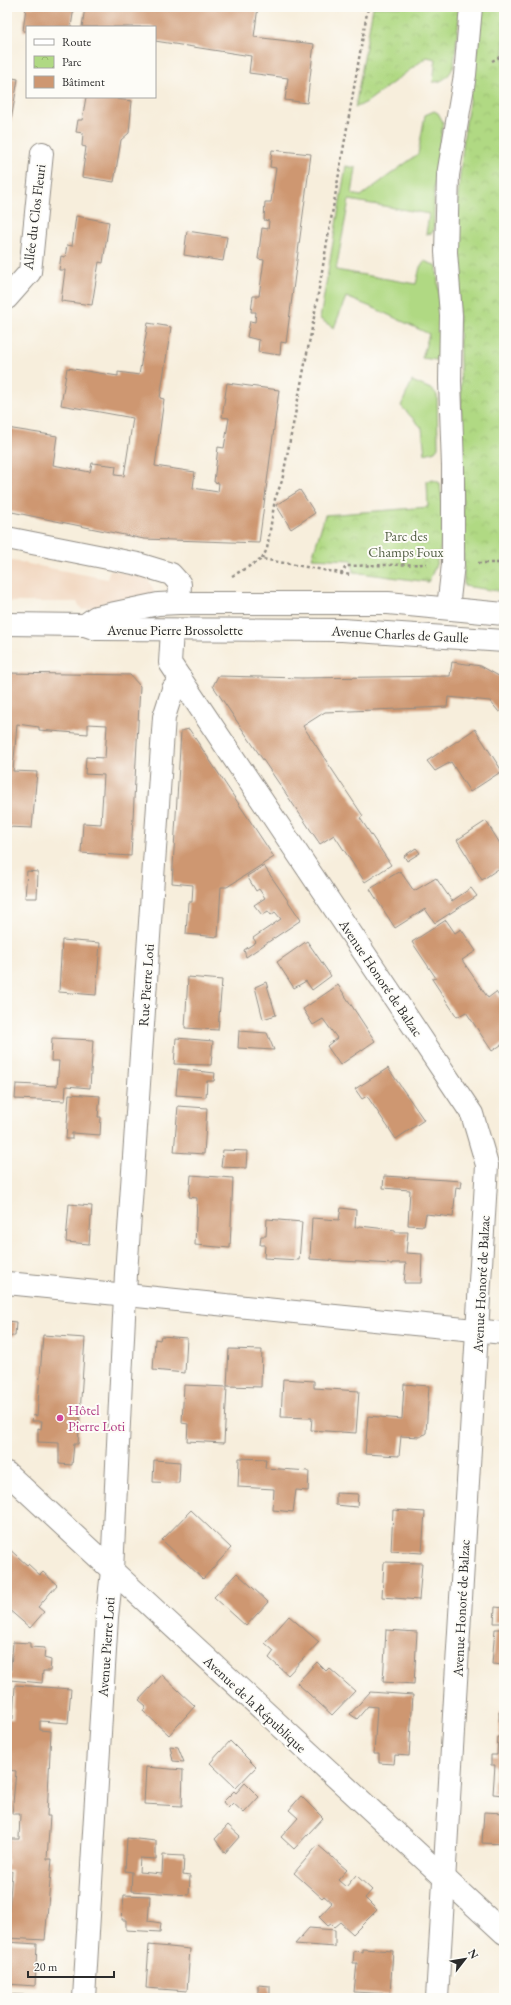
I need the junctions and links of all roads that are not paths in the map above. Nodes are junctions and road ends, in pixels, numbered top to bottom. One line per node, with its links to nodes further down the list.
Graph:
1 (471, 7): 6 (street)
2 (42, 153): 3 (street, Allée du Clos Fleuri)
3 (7, 298)
4 (7, 538): 5 (street)
5 (179, 603): 6 (street); 9 (street); 10 (street, Rue Pierre Loti)
6 (448, 608): 7 (street); 12 (street)
7 (504, 614)
8 (7, 624): 9 (street, Avenue Pierre Brossolette)
9 (85, 624): 10 (street, Avenue Pierre Brossolette)
10 (172, 630): 11 (street, Avenue Pierre Brossolette); 14 (street, Rue Pierre Loti)
11 (296, 630): 12 (street, Avenue Charles de Gaulle)
12 (378, 632): 13 (street, Avenue Charles de Gaulle)
13 (504, 640)
14 (176, 671): 16 (street, Rue Pierre Loti); 17 (street, Avenue Honoré de Balzac)
15 (7, 1283): 16 (street)
16 (125, 1295): 17 (street); 20 (street, Avenue Pierre Loti)
17 (478, 1330): 18 (street); 21 (street, Avenue Honoré de Balzac)
18 (504, 1333)
19 (7, 1473): 20 (street, Avenue de la République)
20 (112, 1571): 21 (street, Avenue de la République); 23 (street, Avenue Pierre Loti)
21 (445, 1878): 22 (street, Avenue de la République); 24 (street, Avenue Honoré de Balzac)
22 (504, 1933)
23 (84, 1998)
24 (437, 1998)

